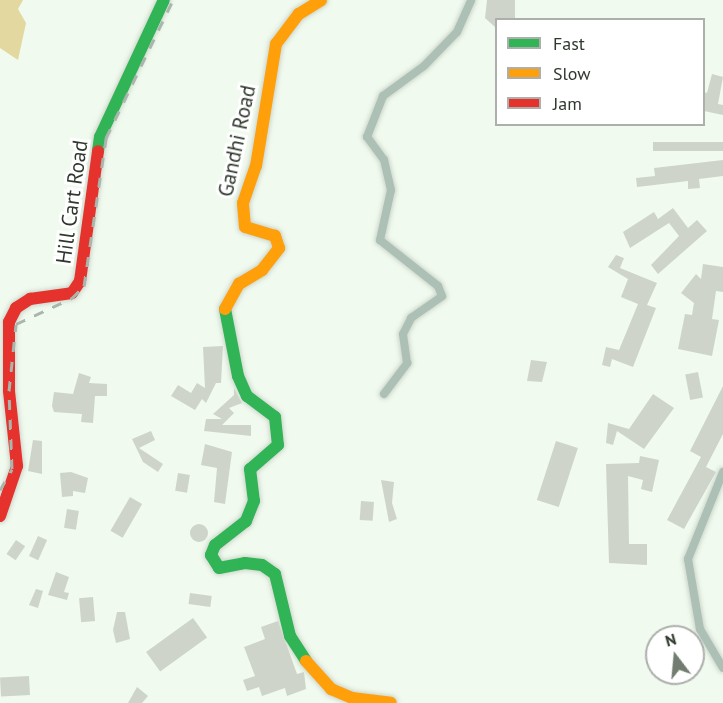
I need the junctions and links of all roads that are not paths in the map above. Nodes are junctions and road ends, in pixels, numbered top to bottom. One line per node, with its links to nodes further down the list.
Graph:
1 (164, 0): 6 (main road, Hill Cart Road)
2 (321, 0): 10 (main road, Gandhi Road)
3 (471, 0): 4 (street)
4 (384, 394)
5 (723, 472): 9 (street)
6 (10, 495): 7 (street); 8 (main road, Hill Cart Road)
7 (0, 506)
8 (0, 516)
9 (723, 668)
10 (391, 703)

